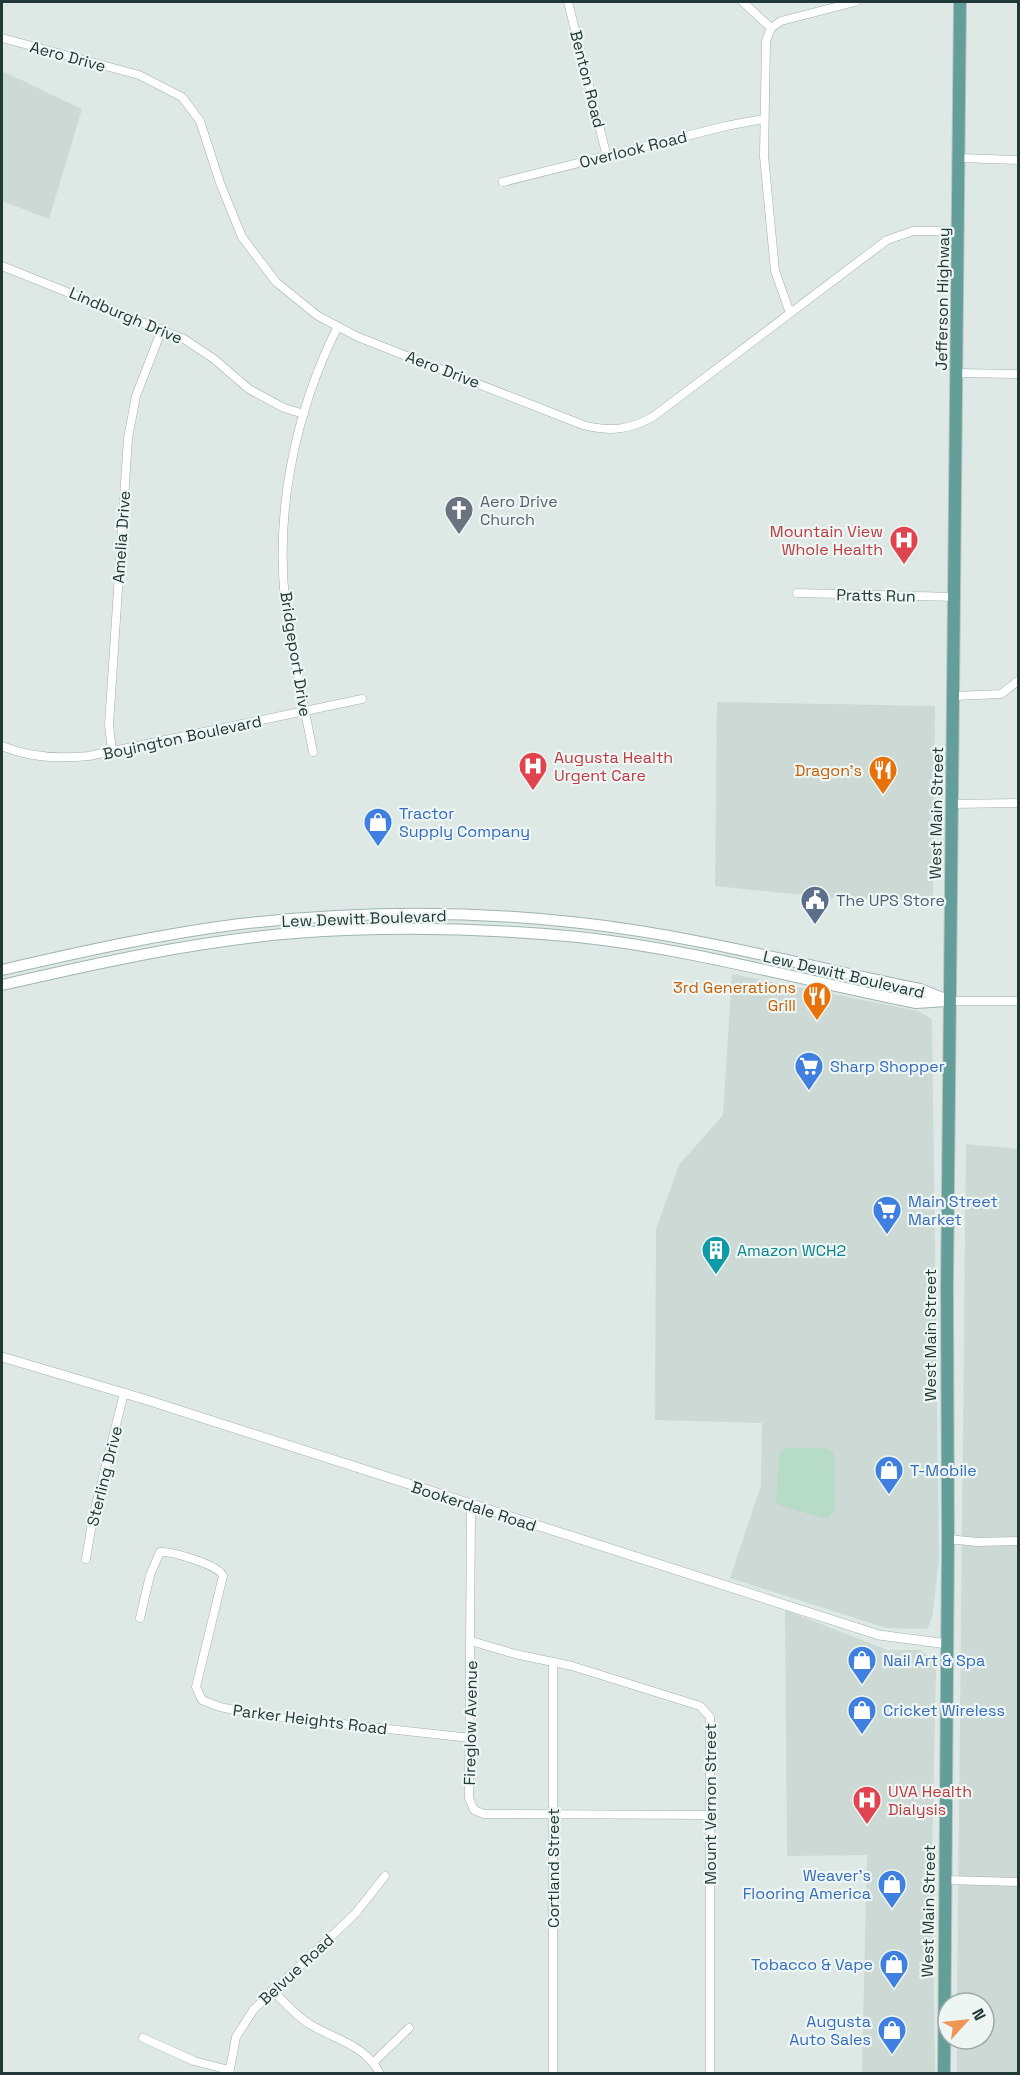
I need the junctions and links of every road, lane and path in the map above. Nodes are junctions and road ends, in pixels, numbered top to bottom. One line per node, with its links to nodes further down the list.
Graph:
1 (568, 2): 8 (street, Benton Road)
2 (743, 2): 5 (street)
3 (855, 2): 5 (street)
4 (960, 2): 9 (main road, Jefferson Highway)
5 (771, 28): 7 (street)
6 (2, 38): 15 (street, Aero Drive)
7 (763, 119): 8 (street, Overlook Road); 14 (street)
8 (607, 157): 11 (street, Overlook Road)
9 (960, 158): 10 (street); 12 (main road, Jefferson Highway)
10 (1018, 160)
11 (503, 182)
12 (959, 231): 14 (street, Aero Drive); 17 (main road, Jefferson Highway)
13 (2, 266): 16 (street, Lindburgh Drive)
14 (790, 313): 15 (street, Aero Drive)
15 (337, 328): 19 (street)
16 (162, 329): 19 (street, Lindburgh Drive); 27 (street, Amelia Drive)
17 (958, 373): 18 (street); 21 (main road, Jefferson Highway)
18 (1018, 374)
19 (304, 414): 25 (street, Bridgeport Drive)
20 (797, 593): 21 (street, Pratts Run)
21 (956, 597): 23 (main road, West Main Street)
22 (1018, 681): 23 (street)
23 (954, 696): 30 (main road, West Main Street)
24 (362, 699): 25 (street, Boyington Boulevard)
25 (305, 711): 27 (street, Boyington Boulevard); 28 (street, Bridgeport Drive)
26 (2, 746): 27 (street, Boyington Boulevard)
27 (112, 751)
28 (313, 752)
29 (1018, 803): 30 (street)
30 (952, 804): 36 (main road, West Main Street)
31 (176, 934): 32 (street); 33 (main road, Lew Dewitt Boulevard); 36 (main road, Lew Dewitt Boulevard)
32 (177, 949): 34 (main road, Lew Dewitt Boulevard); 36 (main road, Lew Dewitt Boulevard)
33 (2, 970)
34 (2, 985)
35 (1018, 1000): 36 (street)
36 (950, 1001): 40 (main road, West Main Street)
37 (2, 1358): 38 (street, Bookerdale Road)
38 (124, 1393): 39 (street, Bookerdale Road); 42 (street, Sterling Drive)
39 (471, 1505): 44 (street, Fireglow Avenue); 45 (street, Bookerdale Road)
40 (948, 1539): 41 (street); 45 (main road, West Main Street)
41 (1018, 1540)
42 (86, 1559)
43 (140, 1618): 47 (street, Parker Heights Road)
44 (471, 1641): 46 (street, Mount Vernon Street); 47 (street, Fireglow Avenue)
45 (948, 1644): 51 (main road, West Main Street)
46 (553, 1662): 48 (street, Cortland Street); 49 (street, Mount Vernon Street)
47 (471, 1738): 48 (street, Fireglow Avenue)
48 (553, 1814): 49 (street, Fireglow Avenue); 59 (street, Cortland Street)
49 (710, 1815): 60 (street, Mount Vernon Street)
50 (385, 1876): 53 (street, Belvue Road)
51 (945, 1880): 52 (street); 61 (main road, West Main Street)
52 (1018, 1882)
53 (272, 1990): 56 (street); 57 (street, Belvue Road)
54 (409, 2028): 56 (street)
55 (143, 2037): 57 (street)
56 (374, 2062): 58 (street)
57 (229, 2072)
58 (380, 2073)
59 (553, 2073)
60 (710, 2073)
61 (944, 2073)

